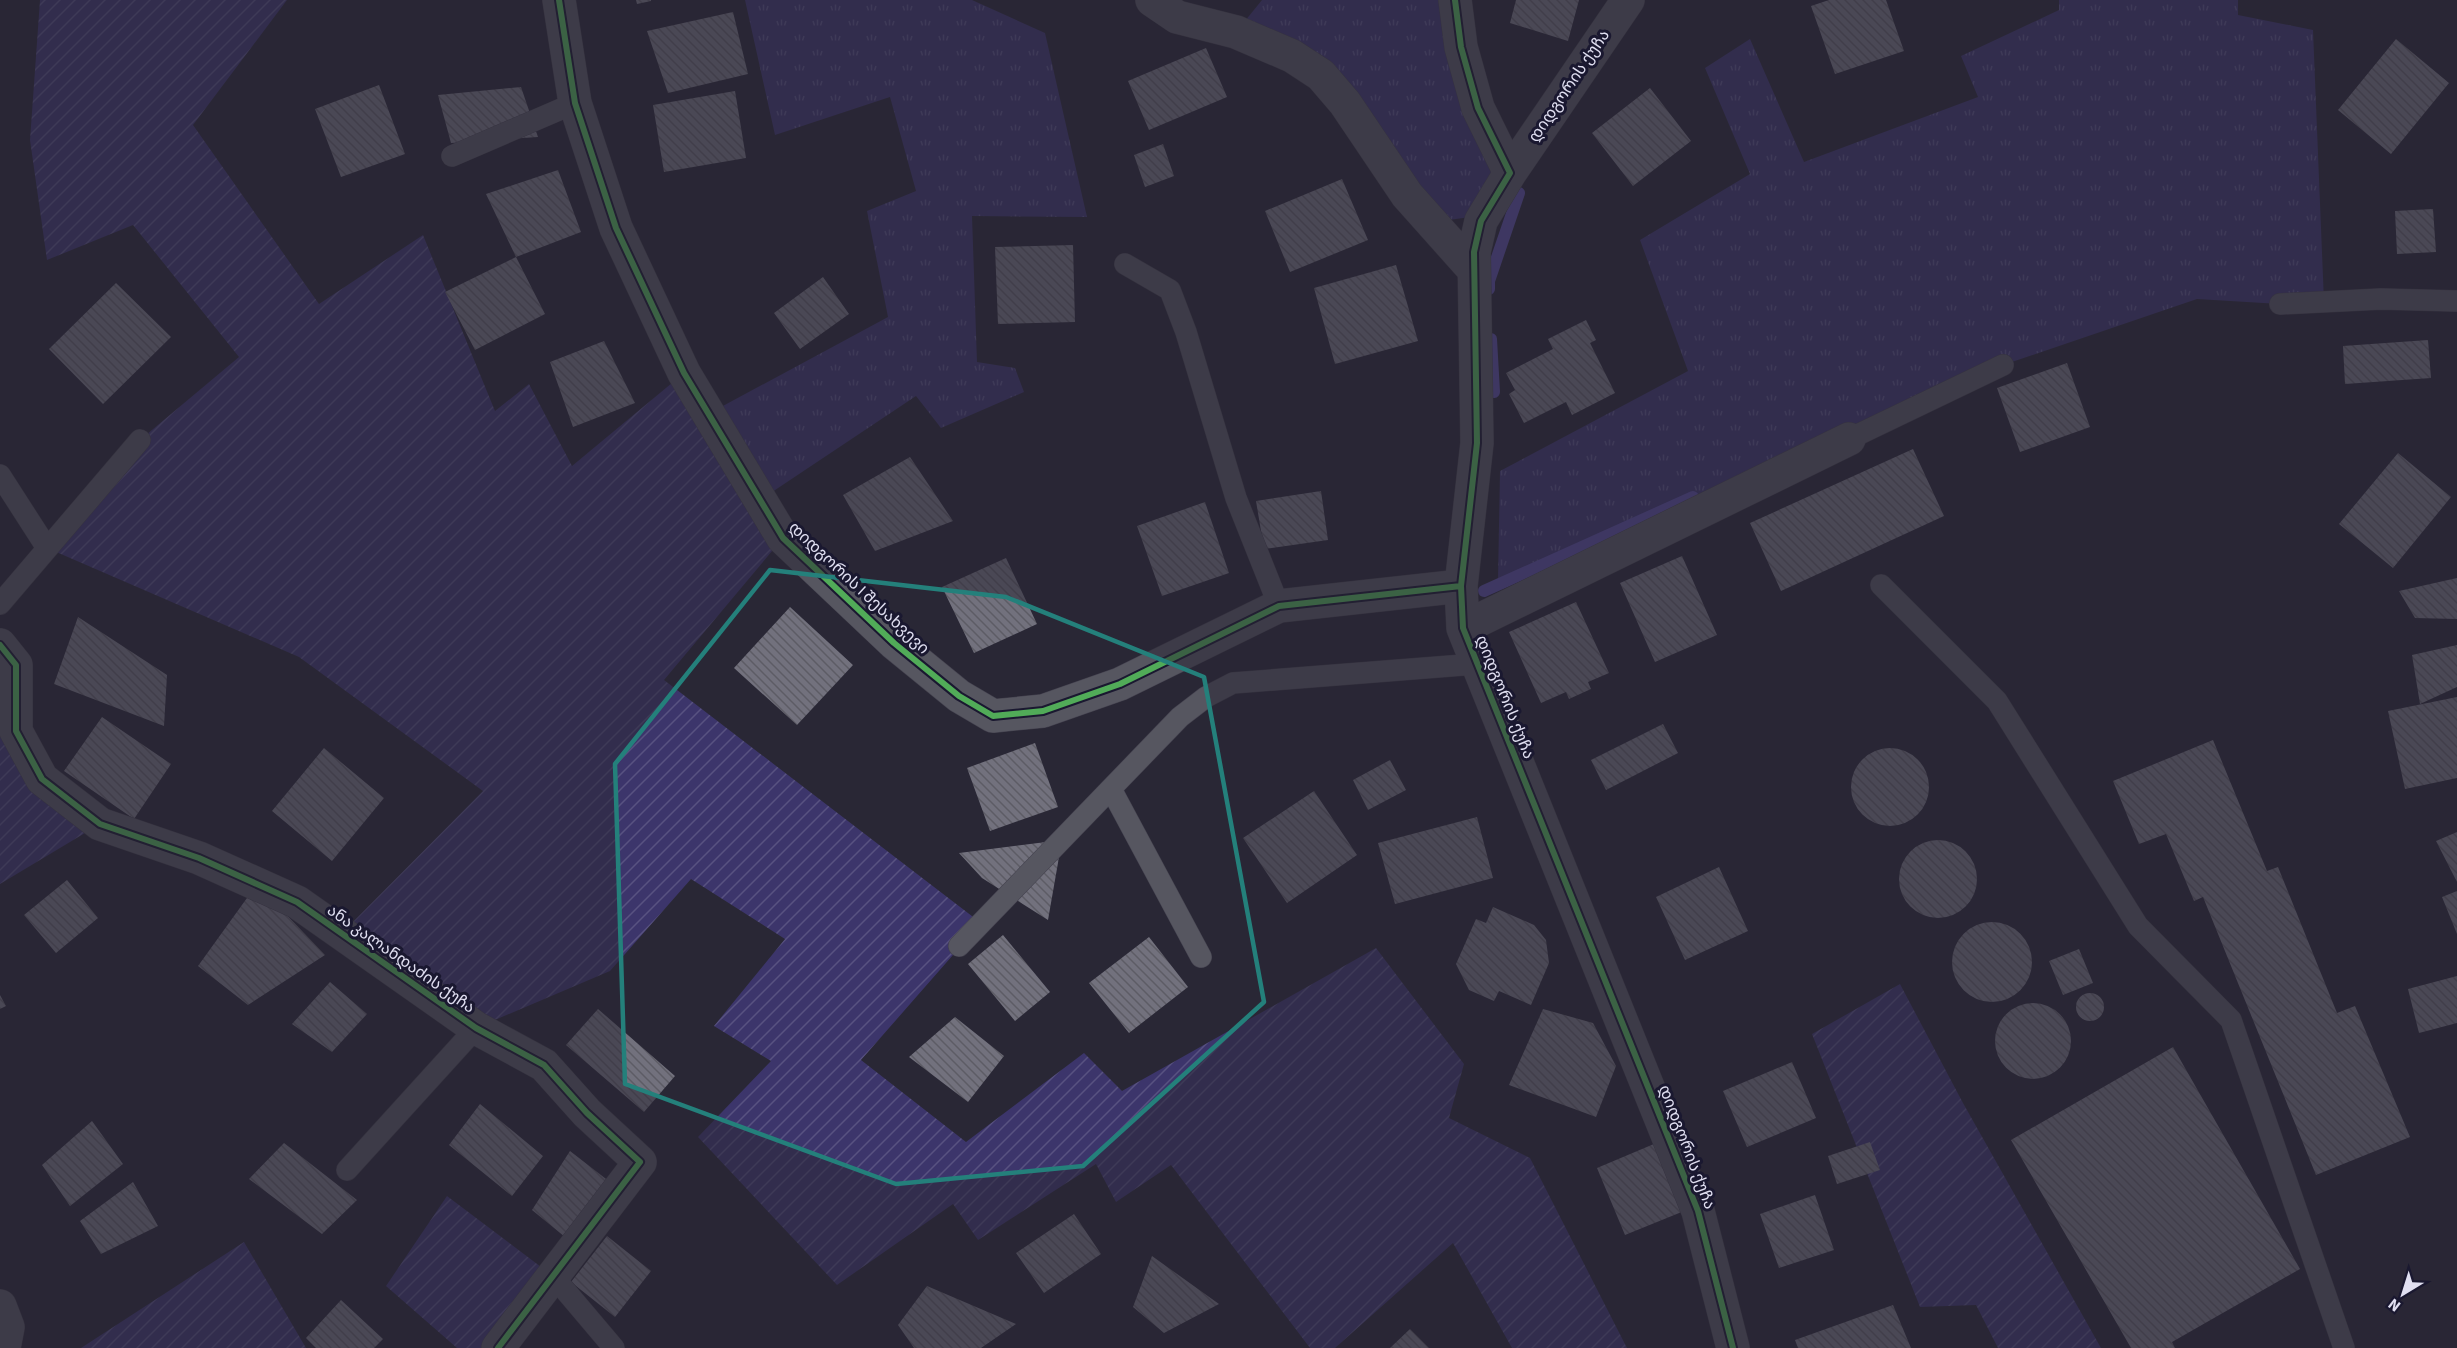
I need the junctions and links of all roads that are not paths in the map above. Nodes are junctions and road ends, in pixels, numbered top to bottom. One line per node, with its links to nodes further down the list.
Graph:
1 (560, 0): 5 (street, დიდგორის I შესახვევი)
2 (1152, 0): 9 (street)
3 (1455, 0): 7 (street)
4 (1628, 0): 7 (street, დიდგორის ქუჩა)
5 (575, 103): 6 (lane); 20 (street, დიდგორის I შესახვევი)
6 (452, 156)
7 (1510, 173): 9 (street, დიდგორის ქუჩა)
8 (1125, 264): 20 (lane)
9 (1473, 269): 18 (street, დიდგორის ქუჩა)
10 (2457, 302): 11 (lane)
11 (2280, 304)
12 (2003, 365): 13 (lane)
13 (1849, 439): 21 (street)
14 (140, 440): 16 (lane)
15 (0, 475): 16 (lane)
16 (47, 548): 19 (lane)
17 (1881, 585): 35 (lane)
18 (1461, 586): 20 (street, დიდგორის I შესახვევი); 21 (street, დიდგორის ქუჩა)
19 (0, 604)
20 (1279, 606)
21 (1463, 628): 23 (street, დიდგორის ქუჩა)
22 (0, 645): 27 (street, ანა კალანდაძის ქუჩა)
23 (1476, 664): 24 (lane); 31 (street, დიდგორის ქუჩა)
24 (1111, 789): 25 (lane); 26 (lane)
25 (959, 946)
26 (1201, 957)
27 (476, 1028): 28 (lane); 29 (street, ანა კალანდაძის ქუჩა)
28 (347, 1170)
29 (553, 1276): 33 (street, ანა კალანდაძის ქუჩა); 34 (lane)
30 (0, 1306): 32 (street)
31 (1730, 1347)
32 (4, 1348)
33 (498, 1348)
34 (614, 1348)
35 (2344, 1348)

